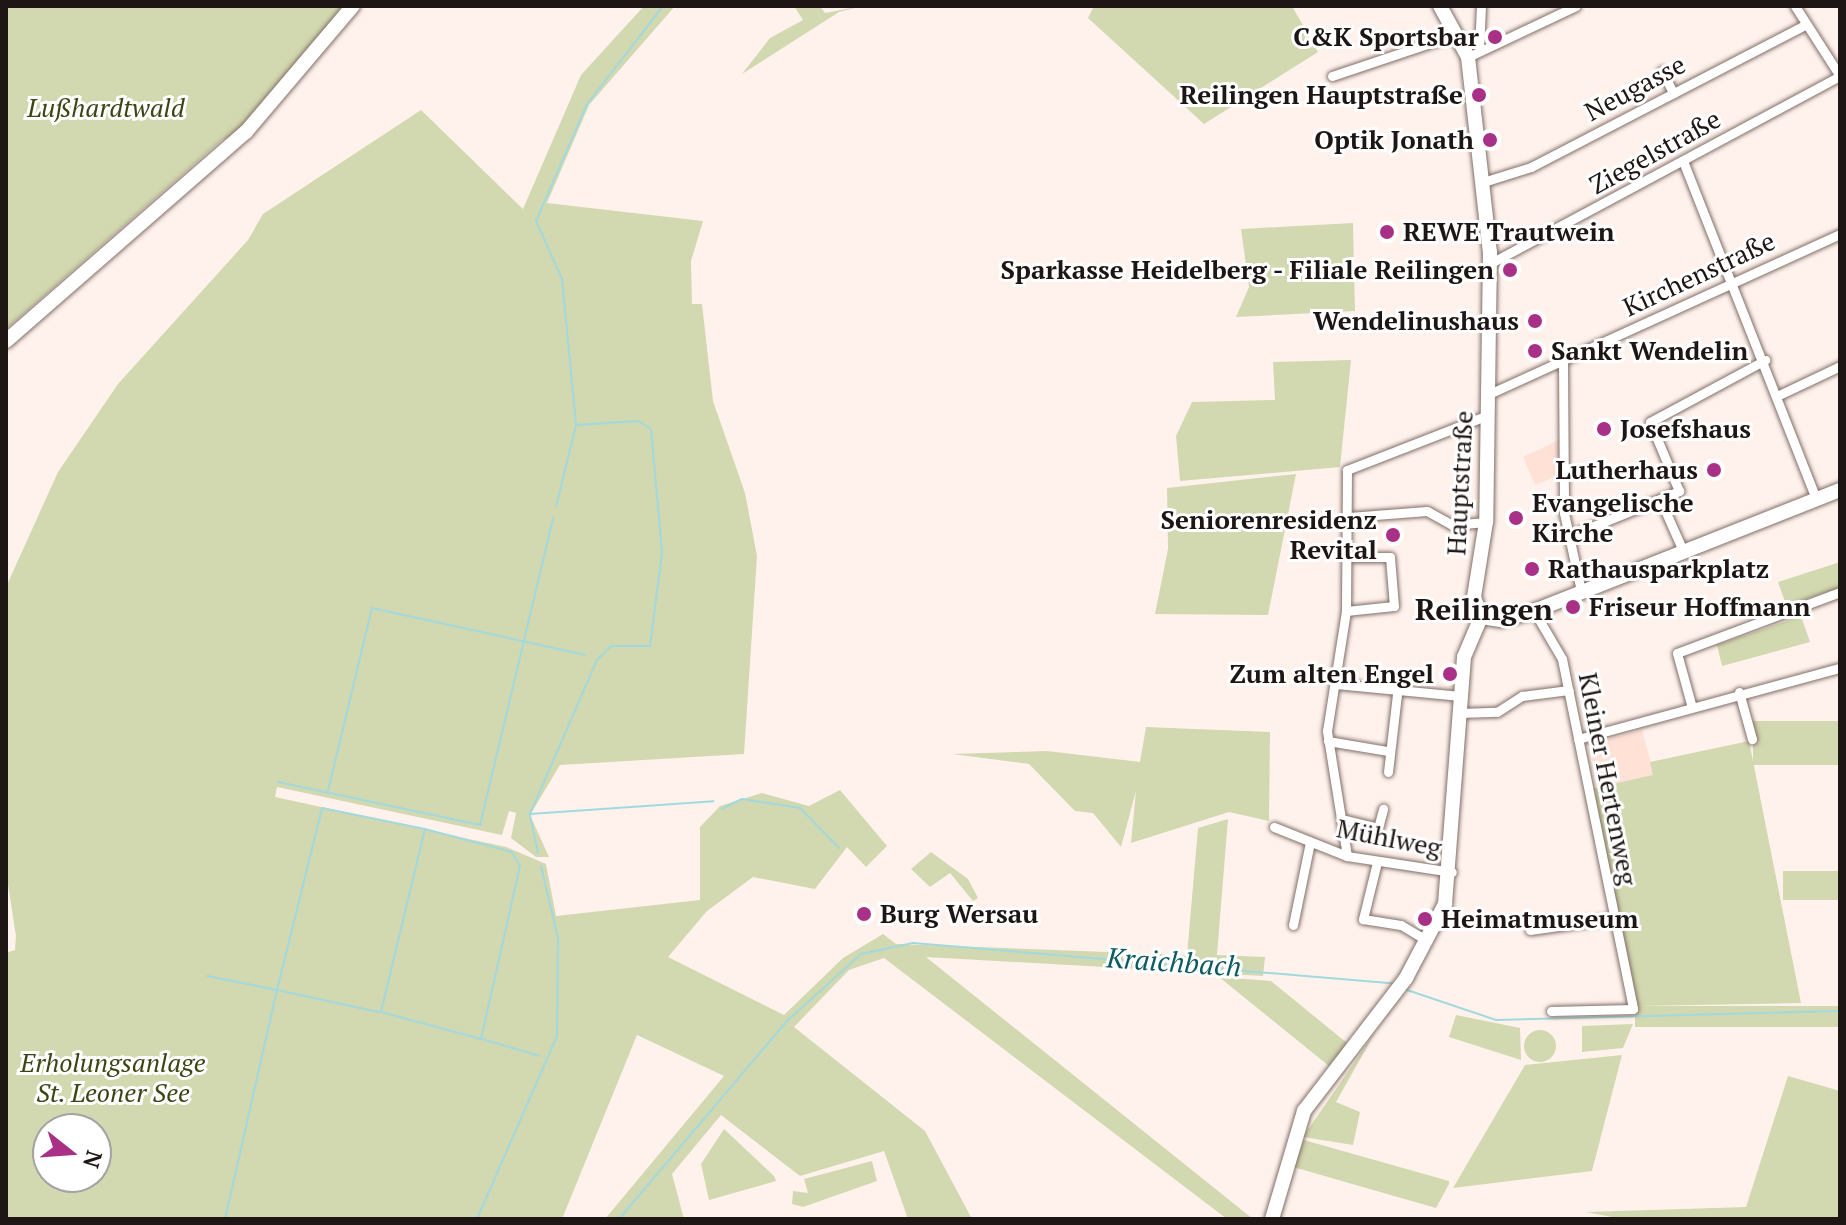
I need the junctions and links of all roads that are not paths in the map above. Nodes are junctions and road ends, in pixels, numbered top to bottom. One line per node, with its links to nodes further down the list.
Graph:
1 (353, 6): 18 (street)
2 (1440, 6): 7 (street, Hauptstraße)
3 (1481, 6): 8 (street)
4 (1576, 6): 8 (street)
5 (1795, 6): 6 (street)
6 (1805, 25): 11 (street); 12 (street, Neugasse)
7 (1457, 34): 8 (street, Hauptstraße); 10 (street)
8 (1473, 53): 14 (street, Hauptstraße)
9 (1662, 71): 12 (street)
10 (1332, 76)
11 (1840, 76): 13 (street, Ziegelstraße)
12 (1673, 93): 14 (street, Neugasse)
13 (1683, 161): 16 (street, Ziegelstraße); 17 (street)
14 (1483, 182): 16 (street, Hauptstraße)
15 (1840, 234): 17 (street, Kirchenstraße)
16 (1491, 263): 22 (street, Hauptstraße)
17 (1735, 281): 19 (street); 20 (street, Kirchenstraße)
18 (6, 341)
19 (1765, 360): 23 (street); 26 (street)
20 (1563, 362): 22 (street, Kirchenstraße); 30 (street)
21 (1840, 366): 23 (street)
22 (1489, 394): 24 (street, Hauptstraße)
23 (1779, 395): 27 (street)
24 (1488, 415): 28 (street); 29 (street, Hauptstraße)
25 (1840, 490): 27 (street)
26 (1660, 499): 30 (street); 31 (street)
27 (1816, 499): 31 (street)
28 (1349, 517): 29 (street); 32 (street)
29 (1486, 522): 37 (street, Hauptstraße)
30 (1569, 536): 33 (street)
31 (1683, 551): 33 (street)
32 (1350, 557): 35 (street); 35 (street)
33 (1581, 591): 36 (street)
34 (1840, 592): 44 (street)
35 (1346, 611): 39 (street)
36 (1534, 611): 37 (street); 41 (street, Kleiner Hertenweg)
37 (1481, 617): 43 (street, Hauptstraße)
38 (1840, 668): 42 (street)
39 (1336, 684): 40 (street); 48 (street)
40 (1398, 685): 43 (street); 49 (street)
41 (1569, 690): 45 (street); 46 (street, Kleiner Hertenweg)
42 (1739, 692): 44 (street); 47 (street)
43 (1460, 696): 45 (street, Hauptstraße)
44 (1691, 704): 46 (street)
45 (1460, 713): 57 (street, Hauptstraße)
46 (1578, 739): 58 (street, Kleiner Hertenweg)
47 (1752, 739)
48 (1328, 741): 49 (street); 52 (street)
49 (1388, 751): 50 (street)
50 (1388, 772)
51 (1383, 809): 52 (street)
52 (1342, 819): 55 (street)
53 (1274, 827): 54 (street, Mühlweg)
54 (1310, 842): 55 (street, Mühlweg); 59 (street)
55 (1347, 856): 56 (street, Mühlweg)
56 (1377, 862): 57 (street, Mühlweg); 61 (street)
57 (1452, 872): 61 (street, Hauptstraße)
58 (1614, 918): 60 (street); 62 (street, Kleiner Hertenweg)
59 (1293, 925)
60 (1530, 930)
61 (1428, 941): 63 (street, Hauptstraße)
62 (1551, 1011)
63 (1272, 1219)

